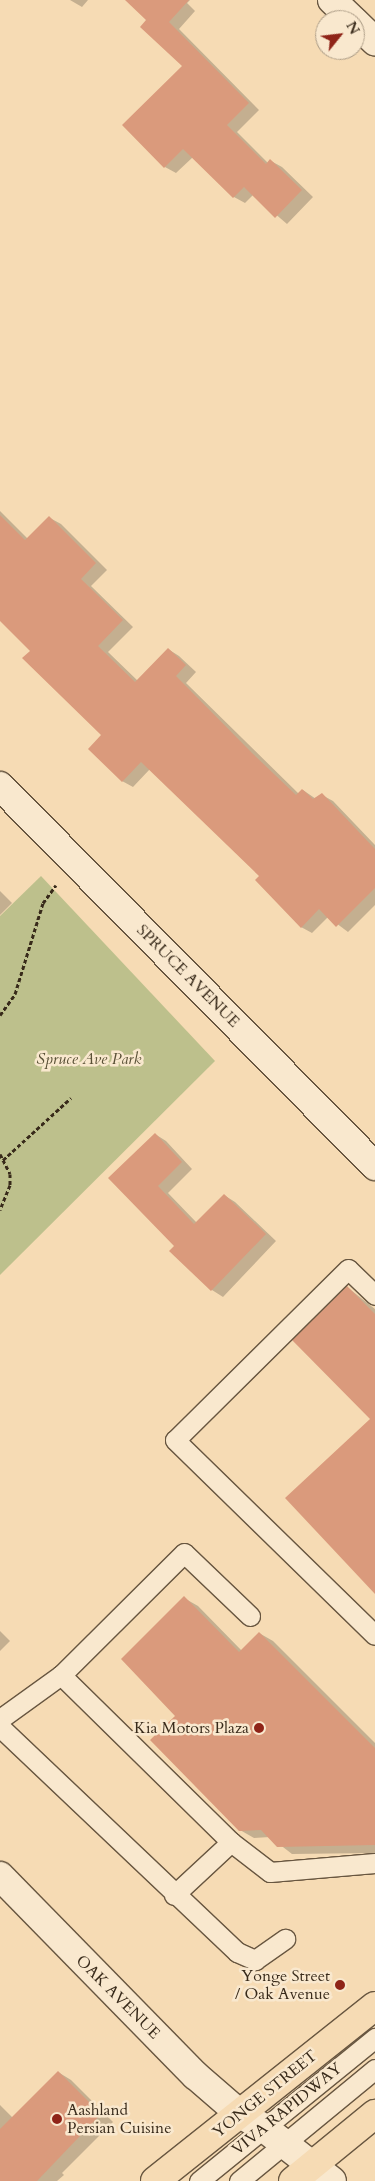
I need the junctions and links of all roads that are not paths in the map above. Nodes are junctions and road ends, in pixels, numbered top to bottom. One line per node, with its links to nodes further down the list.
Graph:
1 (332, 0): 2 (street)
2 (342, 10)
3 (365, 31): 4 (street)
4 (375, 41)
5 (0, 786): 6 (street, SPRUCE AVENUE)
6 (375, 1166)
7 (375, 1295): 9 (lane)
8 (250, 1616): 10 (lane)
9 (375, 1635)
10 (61, 1676): 11 (lane); 13 (lane)
11 (0, 1719)
12 (0, 1726): 16 (lane)
13 (231, 1842): 14 (lane); 16 (lane)
14 (375, 1864)
15 (0, 1876): 21 (street, OAK AVENUE)
16 (174, 1895): 17 (lane)
17 (285, 1939)
18 (375, 2006): 21 (main road, YONGE STREET)
19 (375, 2038): 23 (lane, VIVA RAPIDWAY)
20 (375, 2069): 23 (lane, VIVA RAPIDWAY)
21 (240, 2114): 23 (street, OAK AVENUE); 25 (main road, YONGE STREET)
22 (375, 2114): 24 (main road)
23 (274, 2136): 24 (street, OAK AVENUE); 26 (lane, VIVA RAPIDWAY); 27 (lane, VIVA RAPIDWAY)
24 (313, 2176)
25 (155, 2181)
26 (199, 2181)
27 (239, 2181)

